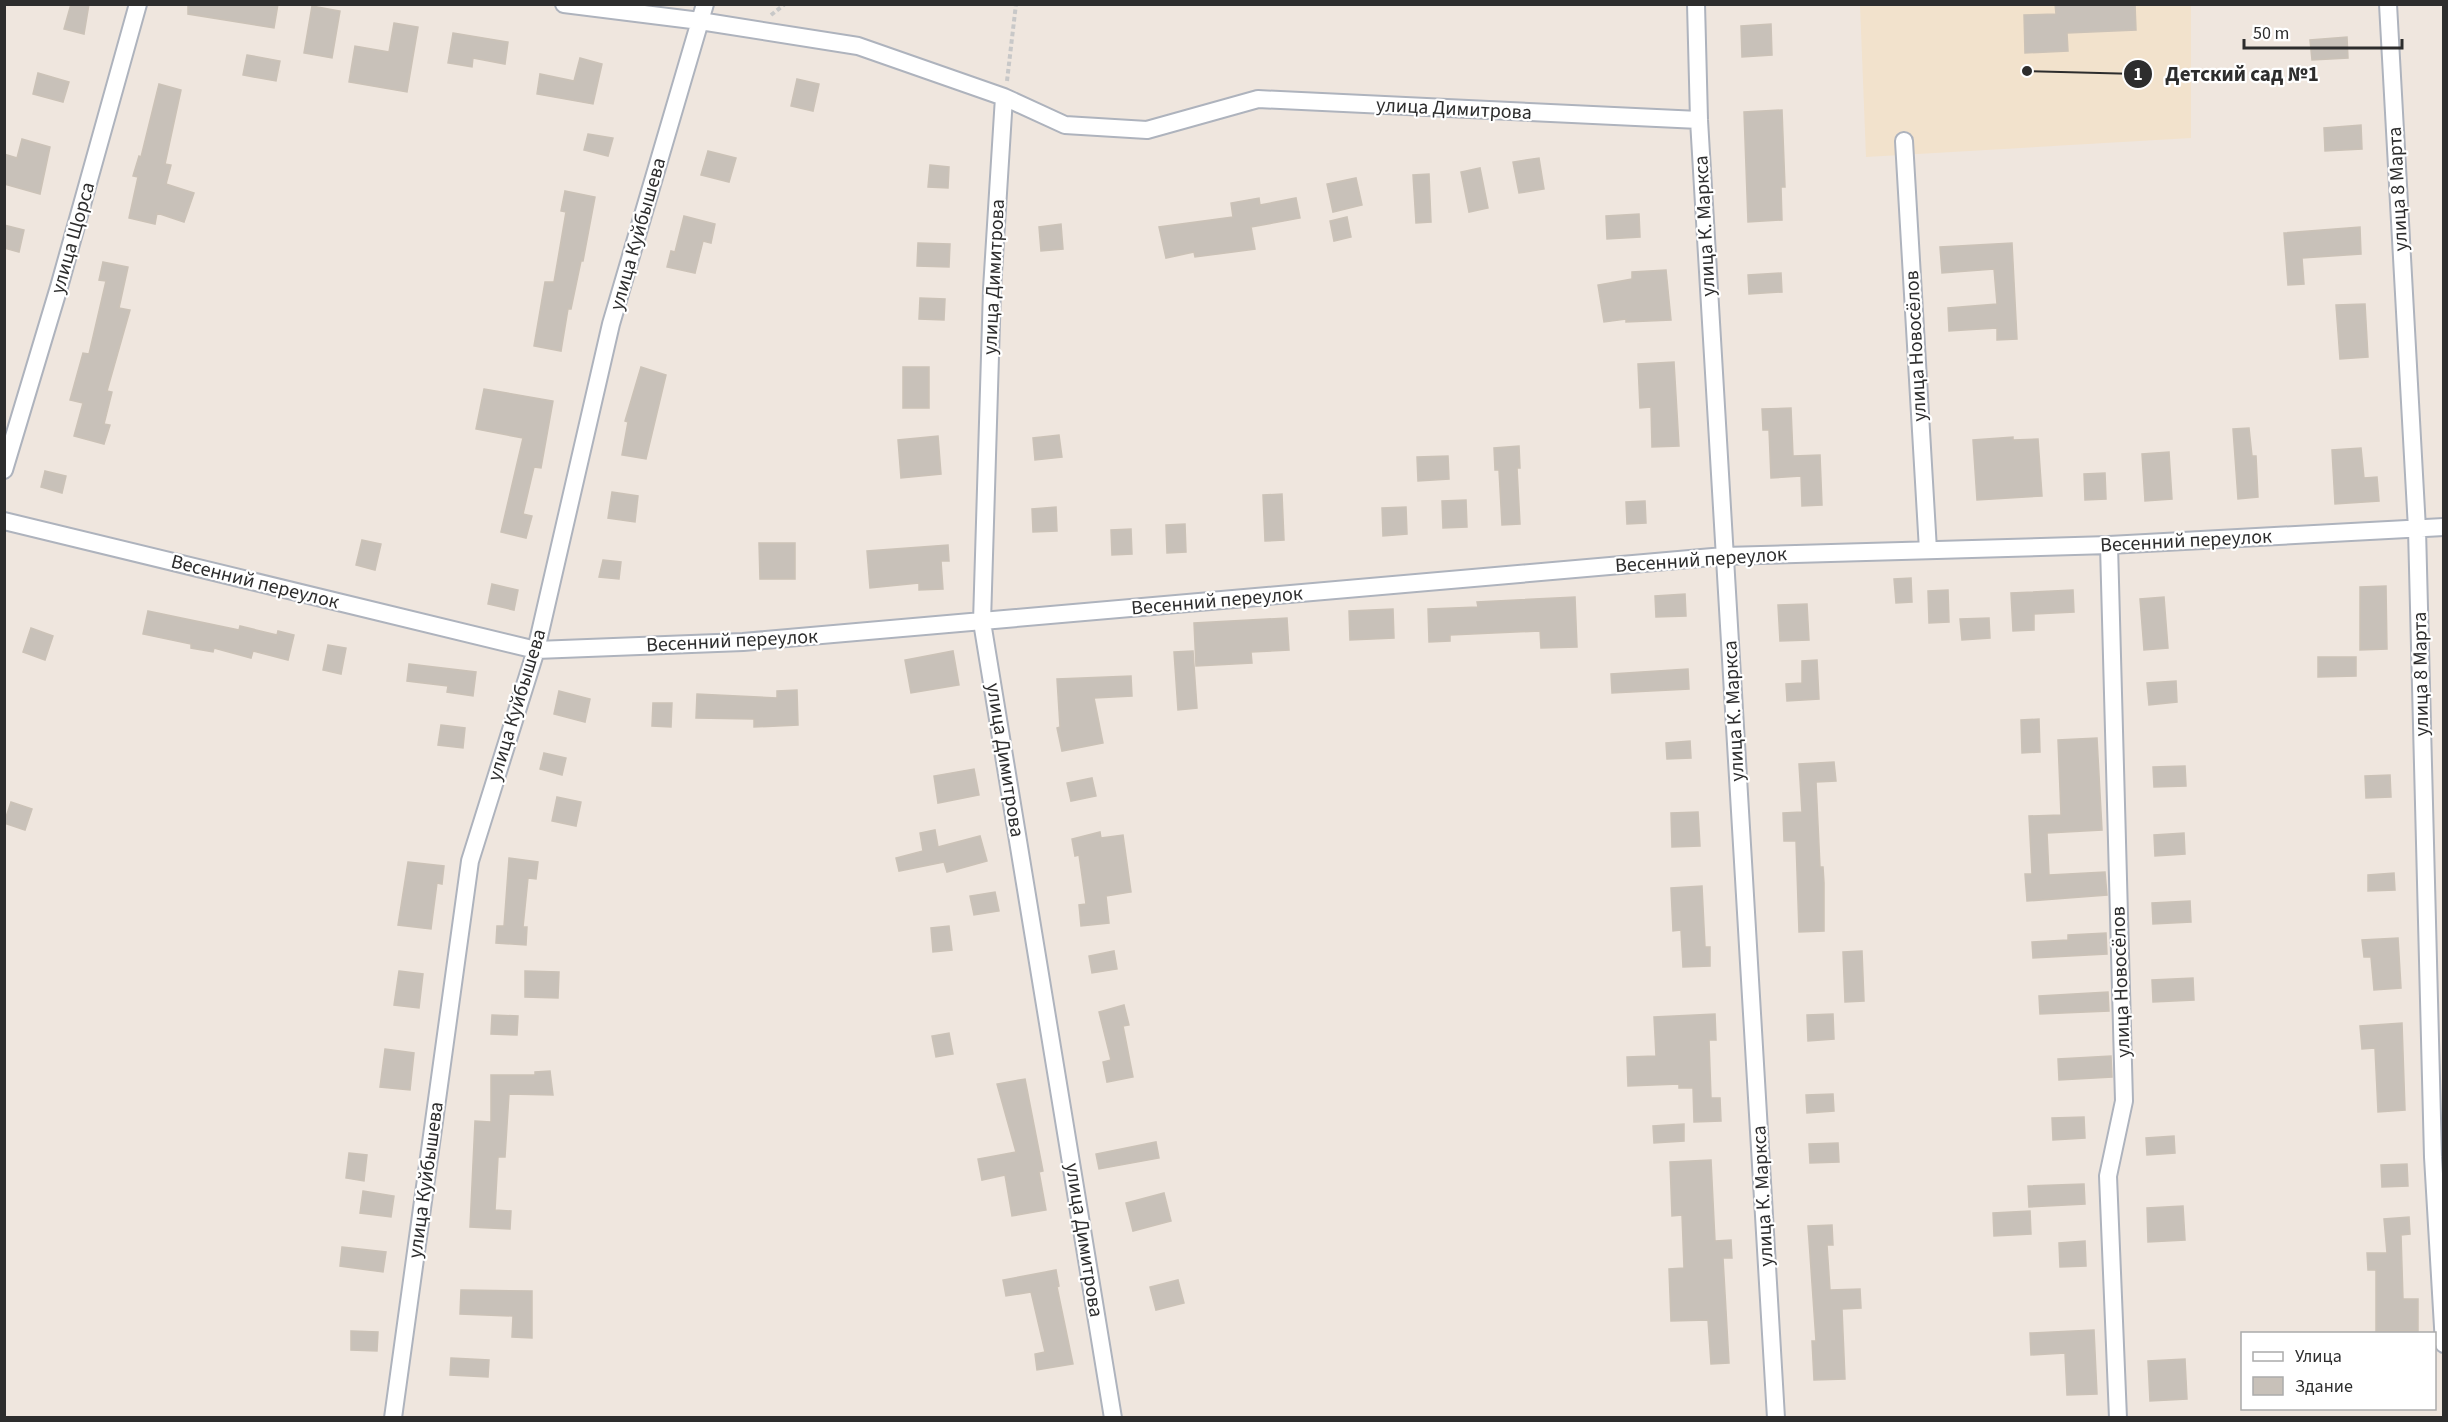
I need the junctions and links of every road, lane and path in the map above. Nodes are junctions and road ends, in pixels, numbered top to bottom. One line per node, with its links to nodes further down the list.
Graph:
1 (138, 4): 11 (street, улица Щорса)
2 (564, 4): 7 (street, улица Димитрова)
3 (705, 4): 7 (street, улица Куйбышева)
4 (1016, 4): 8 (path)
5 (1696, 4): 9 (street, улица К. Маркса)
6 (2388, 4): 14 (street, улица 8 Марта)
7 (700, 21): 8 (street, улица Димитрова); 19 (street, улица Куйбышева)
8 (1004, 97): 9 (street, улица Димитрова); 18 (street, улица Димитрова)
9 (1699, 120): 17 (street, улица К. Маркса)
10 (1904, 141): 16 (street, улица Новосёлов)
11 (4, 470)
12 (4, 521): 19 (street, Весенний переулок)
13 (2444, 527): 14 (street, Весенний переулок)
14 (2417, 529): 15 (street, Весенний переулок); 20 (street, улица 8 Марта)
15 (2109, 546): 16 (street, Весенний переулок); 24 (street, улица Новосёлов)
16 (1928, 550): 17 (street, Весенний переулок)
17 (1724, 556): 18 (street, Весенний переулок); 23 (street, улица К. Маркса)
18 (982, 622): 19 (street, Весенний переулок); 22 (street, улица Димитрова)
19 (536, 650): 21 (street, улица Куйбышева)
20 (2444, 1344)
21 (393, 1418)
22 (1113, 1418)
23 (1776, 1418)
24 (2118, 1418)

